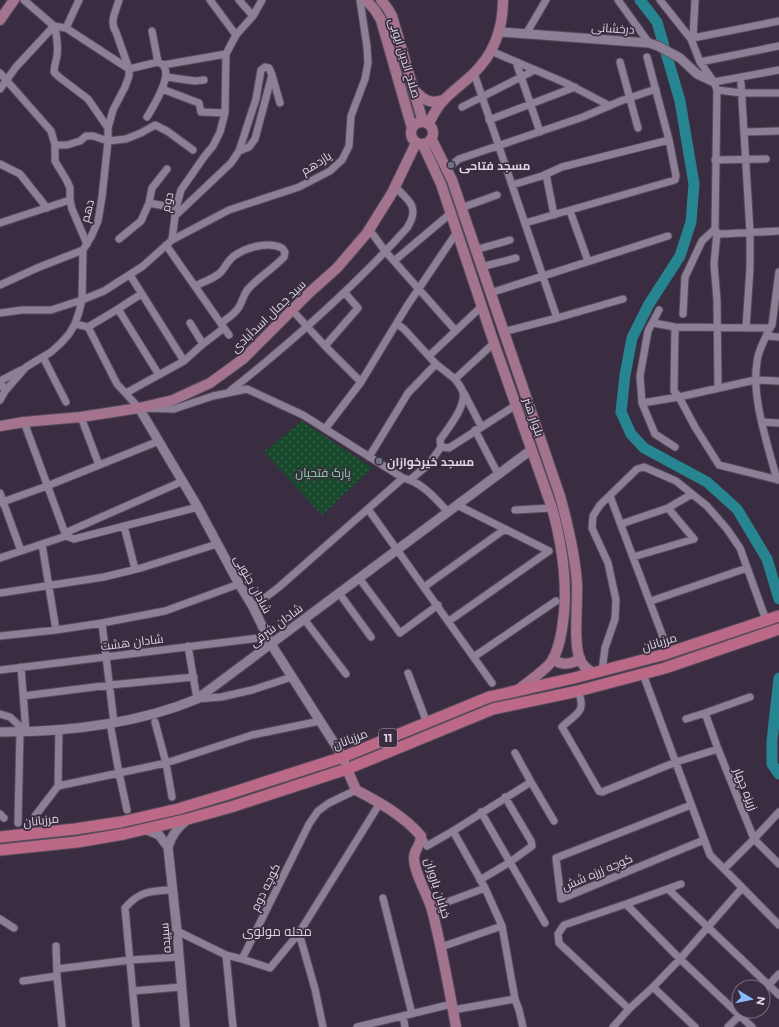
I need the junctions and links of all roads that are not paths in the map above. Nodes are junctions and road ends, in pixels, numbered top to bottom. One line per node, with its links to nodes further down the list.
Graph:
1 (14, 0): 19 (main road)
2 (24, 0): 17 (street)
3 (36, 0): 17 (street)
4 (79, 0): 22 (street)
5 (119, 0): 37 (street)
6 (210, 0): 26 (street)
7 (239, 0): 18 (street)
8 (262, 0): 18 (street, دوم)
9 (360, 0): 108 (street, یازدهم)
10 (366, 0): 68 (main road, صلاح الدین ایوبی)
11 (381, 0): 53 (main road)
12 (503, 0): 24 (main road)
13 (546, 0): 25 (street)
14 (618, 0): 28 (street)
15 (660, 0): 27 (street)
16 (695, 0): 27 (street)
17 (34, 8): 21 (street)
18 (253, 16): 26 (street, دوم)
19 (0, 20)
20 (779, 22): 27 (street)
21 (54, 26): 22 (street); 46 (street); 67 (street)
22 (66, 28): 37 (street)
23 (152, 31): 36 (street)
24 (500, 32): 25 (street, درخشانی); 30 (main road)
25 (526, 34): 28 (street, درخشانی)
26 (236, 35): 31 (street, دوم)
27 (692, 38): 35 (street)
28 (649, 42): 48 (street, درخشانی)
29 (779, 46): 35 (street)
30 (492, 51): 33 (street); 41 (main road)
31 (226, 54): 36 (street); 63 (street, دوم)
32 (647, 57): 52 (street)
33 (516, 62): 38 (street); 44 (street)
34 (620, 62): 57 (street)
35 (700, 62): 48 (street)
36 (160, 63): 37 (street); 43 (street)
37 (129, 69): 67 (street, دهم)
38 (535, 70): 44 (street); 49 (street)
39 (779, 70): 48 (street)
40 (0, 73): 46 (street)
41 (474, 74): 56 (street); 58 (main road)
42 (272, 75): 59 (street); 79 (street); 79 (street)
43 (166, 77): 45 (street); 51 (street)
44 (521, 77): 56 (street); 60 (street)
45 (204, 80)
46 (6, 81): 50 (street); 76 (street)
47 (741, 83): 54 (street)
48 (715, 86): 54 (street); 81 (street)
49 (575, 88): 60 (street); 61 (street)
50 (0, 89)
51 (162, 89): 63 (street); 64 (street)
52 (656, 89): 57 (street); 73 (street)
53 (413, 90): 58 (main road); 66 (main road)
54 (742, 93): 55 (street); 72 (street)
55 (779, 94)
56 (481, 96): 62 (street); 65 (street)
57 (630, 98): 61 (street); 69 (street)
58 (443, 100): 66 (main road)
59 (280, 104)
60 (530, 104): 65 (street); 71 (street)
61 (610, 106): 71 (street)
62 (462, 107)
63 (225, 113): 93 (street, دوم)
64 (147, 117)
65 (489, 120): 77 (street)
66 (425, 123): 68 (main road); 75 (main road)
67 (108, 128): 74 (street, دهم)
68 (412, 128): 75 (main road)
69 (638, 128)
70 (779, 131): 72 (street)
71 (540, 132): 77 (street)
72 (744, 132): 82 (street)
73 (669, 140): 86 (street); 95 (street)
74 (108, 142): 76 (street); 78 (street); 111 (street, دهم)
75 (424, 143): 85 (main road, بلوار هنر); 88 (main road, سید جمال اسدآبادی); 96 (main road, بلوار هنر)
76 (55, 145): 90 (street)
77 (498, 146): 85 (street); 87 (street)
78 (193, 150)
79 (239, 151): 98 (street)
80 (766, 159): 82 (street)
81 (715, 160): 82 (street); 102 (street)
82 (746, 160): 105 (street)
83 (0, 164): 92 (street)
84 (167, 169): 91 (street)
85 (447, 169): 94 (main road, بلوار هنر)
86 (546, 174): 87 (street); 97 (street)
87 (512, 185): 100 (street)
88 (395, 187): 101 (main road, سید جمال اسدآبادی); 113 (street)
89 (497, 195): 94 (street)
90 (70, 200): 92 (street); 111 (street)
91 (149, 203): 93 (street); 107 (street)
92 (47, 208): 99 (street)
93 (176, 208): 98 (street, دوم)
94 (461, 208): 112 (main road, بلوار هنر)
95 (570, 211): 97 (street); 116 (street)
96 (451, 213): 104 (main road, بلوار هنر); 115 (street)
97 (554, 215): 100 (street)
98 (175, 216): 108 (street, دوم)
99 (0, 223)
100 (525, 223): 120 (street)
101 (369, 229): 113 (street); 131 (main road, سید جمال اسدآبادی)
102 (716, 231): 105 (street); 134 (street); 144 (street)
103 (779, 231): 105 (street)
104 (457, 232): 123 (street); 129 (main road, بلوار هنر)
105 (750, 232): 145 (street)
106 (668, 236): 116 (street)
107 (119, 239)
108 (172, 240): 110 (street)
109 (510, 240): 112 (street)
110 (166, 245): 119 (street); 122 (street)
111 (85, 247): 121 (street); 128 (street, دهم)
112 (475, 250): 117 (main road, بلوار هنر)
113 (385, 251): 115 (street); 124 (street)
114 (516, 258): 117 (street)
115 (394, 261): 123 (street)
116 (588, 261): 120 (street)
117 (481, 267): 125 (main road, بلوار هنر)
118 (779, 272): 146 (street)
119 (130, 275): 126 (street); 128 (street)
120 (544, 276): 125 (street); 135 (street)
121 (0, 285)
122 (195, 286): 140 (street); 140 (street)
123 (419, 289): 139 (street); 147 (street)
124 (345, 293): 143 (street); 154 (street)
125 (490, 293): 148 (main road, بلوار هنر)
126 (141, 294): 130 (street); 157 (street)
127 (623, 298): 135 (street)
128 (82, 300): 133 (street); 138 (street, دهم)
129 (482, 306): 147 (street); 152 (main road, بلوار هنر)
130 (118, 309): 141 (street); 160 (street)
131 (292, 310): 143 (street); 175 (main road, سید جمال اسدآبادی)
132 (659, 310): 137 (street)
133 (0, 313)
134 (683, 314)
135 (557, 318): 148 (street)
136 (190, 323): 153 (street)
137 (653, 323): 142 (street); 173 (street)
138 (75, 324): 141 (street); 156 (street, دهم)
139 (397, 324): 155 (street); 164 (street)
140 (223, 326): 149 (street); 153 (street)
141 (88, 327): 169 (street)
142 (675, 327): 144 (street); 170 (street)
143 (307, 328): 154 (street); 168 (street)
144 (717, 328): 145 (street); 165 (street)
145 (746, 328): 146 (street)
146 (770, 328): 150 (street)
147 (456, 331): 155 (street)
148 (503, 332): 184 (main road, بلوار هنر)
149 (230, 335)
150 (766, 336): 151 (street); 162 (street)
151 (779, 337)
152 (494, 343): 161 (street); 174 (main road, بلوار هنر)
153 (203, 344): 157 (street)
154 (325, 346): 164 (street)
155 (429, 356): 158 (street)
156 (43, 357): 159 (street, دهم); 172 (street)
157 (184, 361): 160 (street)
158 (436, 364): 161 (street); 188 (street)
159 (26, 368): 166 (street, دهم); 166 (street)
160 (159, 375): 169 (street)
161 (454, 378): 167 (street)
162 (755, 380): 163 (street); 165 (street); 178 (street)
163 (779, 381)
164 (361, 382): 182 (street)
165 (718, 388): 170 (street)
166 (5, 391): 171 (street, دهم)
167 (463, 391): 181 (street); 185 (street)
168 (228, 392): 175 (street); 182 (street)
169 (126, 393): 175 (street)
170 (679, 397): 173 (street); 193 (street)
171 (0, 400)
172 (66, 402)
173 (642, 403): 186 (street)
174 (516, 405): 181 (street); 187 (main road, بلوار هنر)
175 (140, 408): 176 (main road, سید جمال اسدآبادی); 183 (street, شادان جنوبی)
176 (81, 417): 177 (main road, سید جمال اسدآبادی); 189 (street)
177 (24, 422): 180 (main road, سید جمال اسدآبادی); 195 (street)
178 (762, 422): 179 (street); 193 (street)
179 (779, 422)
180 (0, 426)
181 (478, 428): 185 (street); 190 (street)
182 (325, 429): 188 (street)
183 (159, 441): 189 (street); 194 (street, شادان جنوبی)
184 (542, 446): 187 (main road); 243 (main road, بلوار هنر)
185 (441, 447): 192 (street)
186 (675, 447)
187 (531, 450): 190 (street, شادان شرقی); 202 (main road, بلوار هنر)
188 (369, 457): 191 (street)
189 (99, 466): 195 (street)
190 (498, 474): 200 (street, شادان شرقی)
191 (403, 478): 192 (street); 204 (street)
192 (411, 480): 206 (street)
193 (778, 480)
194 (182, 481): 201 (street, شادان جنوبی); 210 (street)
195 (47, 486): 199 (street); 210 (street)
196 (0, 493): 199 (street)
197 (692, 494): 198 (street); 203 (street); 217 (street)
198 (610, 496): 207 (street); 246 (street)
199 (2, 502): 214 (street)
200 (457, 505): 206 (street, شادان شرقی); 209 (street)
201 (198, 507): 208 (street); 212 (street, شادان جنوبی)
202 (552, 508): 205 (street); 242 (main road, بلوار هنر)
203 (668, 508): 207 (street); 215 (street)
204 (368, 509): 213 (street); 228 (street)
205 (515, 510)
206 (448, 512): 213 (street, شادان شرقی)
207 (621, 524): 215 (street)
208 (124, 526): 210 (street); 218 (street)
209 (506, 529): 222 (street); 231 (street)
210 (65, 534): 211 (street)
211 (42, 544): 214 (street); 221 (street)
212 (218, 544): 218 (street); 220 (street, شادان جنوبی)
213 (397, 550): 219 (street, شادان شرقی); 222 (street)
214 (21, 551): 216 (street)
215 (634, 557): 226 (street)
216 (0, 558)
217 (747, 568): 226 (street); 229 (street)
218 (135, 569): 221 (street)
219 (359, 578): 224 (street, شادان شرقی); 227 (street)
220 (239, 584): 228 (street, شادان جنوبی); 232 (street)
221 (49, 585): 223 (street); 233 (street)
222 (424, 587): 227 (street)
223 (0, 593)
224 (339, 593): 230 (street, شادان شرقی); 236 (street)
225 (556, 601): 241 (street)
226 (651, 601): 239 (street)
227 (438, 605): 231 (street)
228 (253, 607): 237 (street, شادان جنوبی)
229 (772, 618): 239 (main road, مرزبانان / 11)
230 (304, 619): 237 (street, شادان شرقی); 247 (street)
231 (449, 621): 241 (street)
232 (102, 623): 233 (street); 240 (street)
233 (56, 630): 235 (street)
234 (775, 631): 249 (main road, 11)
235 (0, 636)
236 (371, 636)
237 (269, 640): 238 (street, شادان هشت); 251 (street, شادان جنوبی); 258 (street, شادان شرقی)
238 (188, 646): 240 (street, شادان هشت); 250 (street)
239 (669, 653): 246 (main road, مرزبانان / 11)
240 (107, 656): 244 (street, شادان هشت); 253 (street)
241 (474, 656): 252 (street)
242 (553, 658): 243 (main road); 254 (main road, بلوار هنر)
243 (580, 658): 246 (main road)
244 (21, 667): 245 (street, شادان هشت); 256 (street)
245 (0, 670)
246 (597, 672): 254 (main road, مرزبانان / 11)
247 (346, 674)
248 (408, 674): 266 (street)
249 (643, 674): 255 (main road, 11); 273 (street)
250 (194, 677): 253 (street); 258 (street)
251 (292, 677): 258 (street); 263 (street, شادان جنوبی)
252 (492, 683)
253 (110, 685): 256 (street); 265 (street)
254 (517, 691): 259 (main road); 266 (main road, مرزبانان / 11)
255 (578, 691): 259 (main road, 11); 273 (street)
256 (23, 696): 269 (street)
257 (750, 697): 260 (street)
258 (197, 699): 265 (street, شادان شرقی)
259 (519, 704): 275 (main road, 11)
260 (705, 713): 262 (street); 270 (street, زریزه چهار)
261 (0, 714): 269 (street)
262 (686, 719)
263 (320, 721): 272 (street, شادان جنوبی); 274 (street)
264 (155, 722): 274 (street)
265 (112, 723): 267 (street, شادان شرقی); 276 (street)
266 (426, 723): 272 (main road, مرزبانان / 11)
267 (59, 729): 269 (street, شادان شرقی); 278 (street)
268 (0, 732): 269 (street, شادان شرقی)
269 (23, 732): 290 (street)
270 (718, 749): 273 (street); 295 (street, زریزه چهار)
271 (515, 753): 277 (street)
272 (343, 757): 275 (street, شادان جنوبی); 294 (main road, مرزبانان / 11)
273 (676, 762): 283 (street)
274 (166, 763): 276 (street); 280 (street)
275 (347, 769): 279 (main road); 288 (main road, 11)
276 (119, 773): 278 (street); 284 (street)
277 (531, 782): 281 (street); 289 (street)
278 (58, 786): 287 (street)
279 (356, 790): 282 (main road); 323 (street, کوچه دوم)
280 (172, 797)
281 (505, 797): 285 (street); 299 (street)
282 (380, 803): 293 (main road); 318 (street)
283 (692, 805): 296 (street); 296 (street, کوچه زرزه شش)
284 (127, 810)
285 (481, 812): 292 (street); 299 (street)
286 (778, 814): 295 (street)
287 (34, 816)
288 (188, 819): 291 (main road, 11); 297 (street)
289 (554, 821)
290 (18, 823)
291 (145, 829): 297 (street); 298 (main road, 11)
292 (453, 830): 293 (street); 302 (street)
293 (421, 836): 310 (main road, خیابان باروران)
294 (0, 837)
295 (754, 839): 300 (street); 301 (street)
296 (704, 840): 301 (street)
297 (168, 847): 307 (street, سپیده)
298 (0, 850)
299 (510, 862): 302 (street); 312 (street)
300 (779, 864)
301 (724, 869): 305 (street)
302 (480, 880): 304 (street)
303 (681, 884): 306 (street)
304 (485, 888): 310 (street); 314 (street)
305 (742, 888): 313 (street); 316 (street)
306 (668, 889): 309 (street); 316 (street)
307 (172, 890): 317 (street, سپیده); 325 (street)
308 (383, 898): 338 (street)
309 (626, 904): 324 (street); 337 (street)
310 (431, 908): 320 (main road, خیابان باروران)
311 (0, 919): 315 (street)
312 (545, 923)
313 (779, 925)
314 (502, 926): 320 (street); 334 (street)
315 (14, 928)
316 (708, 928): 324 (street); 328 (street)
317 (177, 931): 321 (street); 322 (street, سپیده)
318 (299, 933): 323 (street); 345 (street)
319 (56, 946): 326 (street)
320 (441, 947): 336 (main road, خیابان باروران)
321 (226, 955): 323 (street); 344 (street)
322 (179, 957): 325 (street); 331 (street, سپیده)
323 (242, 959)
324 (680, 959): 332 (street); 335 (street)
325 (130, 960): 326 (street); 333 (street)
326 (57, 973): 329 (street); 341 (street)
327 (779, 974): 330 (street)
328 (757, 979)
329 (23, 981)
330 (771, 983)
331 (181, 987): 333 (street); 343 (street, سپیده)
332 (653, 987): 337 (street); 351 (street)
333 (133, 991): 342 (street)
334 (515, 999): 336 (street); 349 (street)
335 (731, 1003)
336 (453, 1007): 338 (street); 348 (main road, خیابان باروران)
337 (629, 1009): 350 (street)
338 (412, 1014): 339 (street)
339 (403, 1016): 346 (street); 347 (street)
340 (736, 1019): 352 (street)
341 (62, 1027)
342 (136, 1027)
343 (184, 1027)
344 (233, 1027)
345 (323, 1027)
346 (358, 1027)
347 (405, 1027)
348 (456, 1027)
349 (523, 1027)
350 (613, 1027)
351 (695, 1027)
352 (728, 1027)

